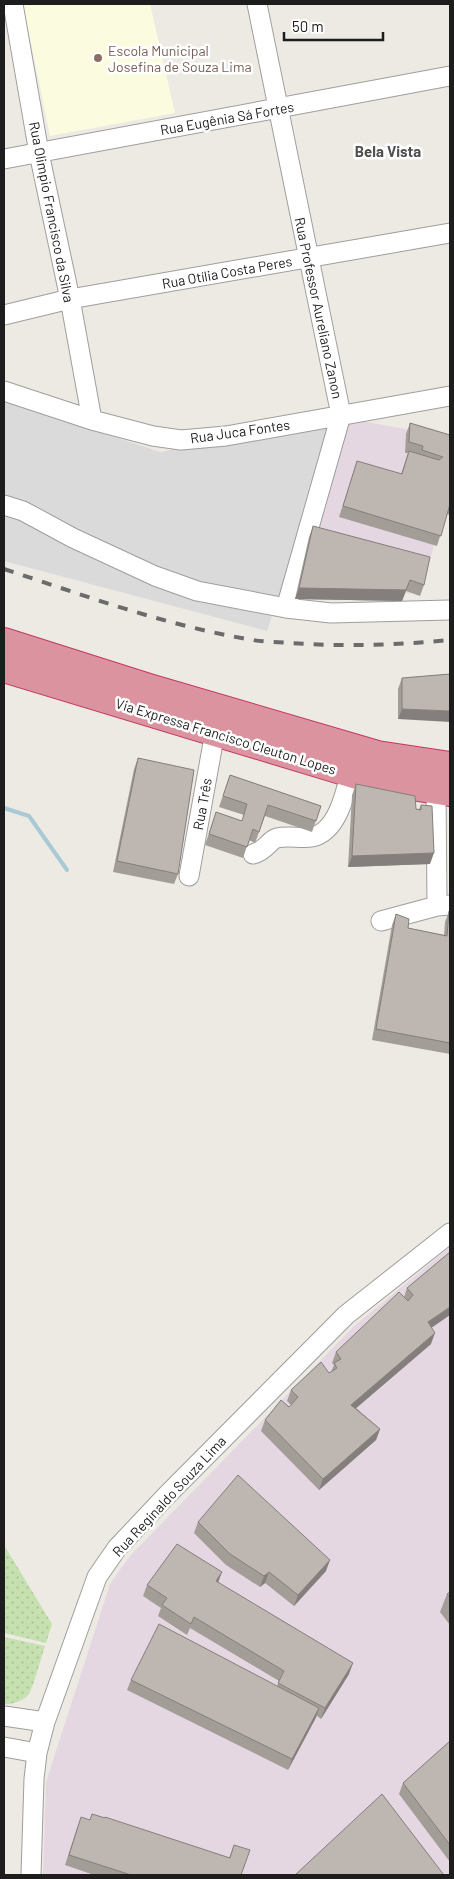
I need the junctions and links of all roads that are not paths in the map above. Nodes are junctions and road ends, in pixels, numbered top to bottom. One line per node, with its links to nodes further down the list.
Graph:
1 (13, 4): 5 (street, Rua Olimpio Francisco da Silva)
2 (257, 4): 4 (street, Rua Professor Aureliano Zanon)
3 (450, 76): 4 (street, Rua Eugênia Sá Fortes)
4 (278, 109): 5 (street, Rua Eugênia Sá Fortes); 8 (street, Rua Professor Aureliano Zanon)
5 (39, 153): 6 (street, Rua Eugênia Sá Fortes); 9 (street, Rua Olimpio Francisco da Silva)
6 (4, 159)
7 (450, 233): 8 (street, Rua Otília Costa Peres)
8 (309, 257): 9 (street, Rua Otília Costa Peres); 13 (street, Rua Professor Aureliano Zanon)
9 (70, 299): 10 (street, Rua Otília Costa Peres); 14 (street, Rua Olimpio Francisco da Silva)
10 (4, 314)
11 (4, 391): 14 (street, Rua Juca Fontes)
12 (450, 396): 13 (street, Rua Juca Fontes)
13 (341, 415): 14 (street, Rua Juca Fontes); 16 (street, Rua Professor Aureliano Zanon)
14 (92, 420)
15 (4, 505): 16 (street)
16 (286, 608): 17 (street)
17 (450, 610)
18 (4, 642): 21 (highway, Via Expressa Francisco Cleuton Lopes)
19 (4, 668): 20 (highway, Via Expressa Francisco Cleuton Lopes)
20 (214, 732): 22 (highway, Via Expressa Francisco Cleuton Lopes); 25 (street, Rua Três)
21 (450, 766)
22 (350, 773): 23 (highway, Via Expressa Francisco Cleuton Lopes); 24 (street)
23 (443, 791): 26 (street)
24 (252, 854)
25 (188, 876)
26 (443, 906): 27 (street)
27 (381, 921)
28 (450, 1233): 30 (street, Rua Reginaldo Souza Lima)
29 (4, 1716): 30 (street)
30 (45, 1722): 32 (street, Rua Reginaldo Souza Lima)
31 (4, 1747): 32 (street)
32 (37, 1754): 33 (street, Rua Reginaldo Souza Lima)
33 (31, 1875)

